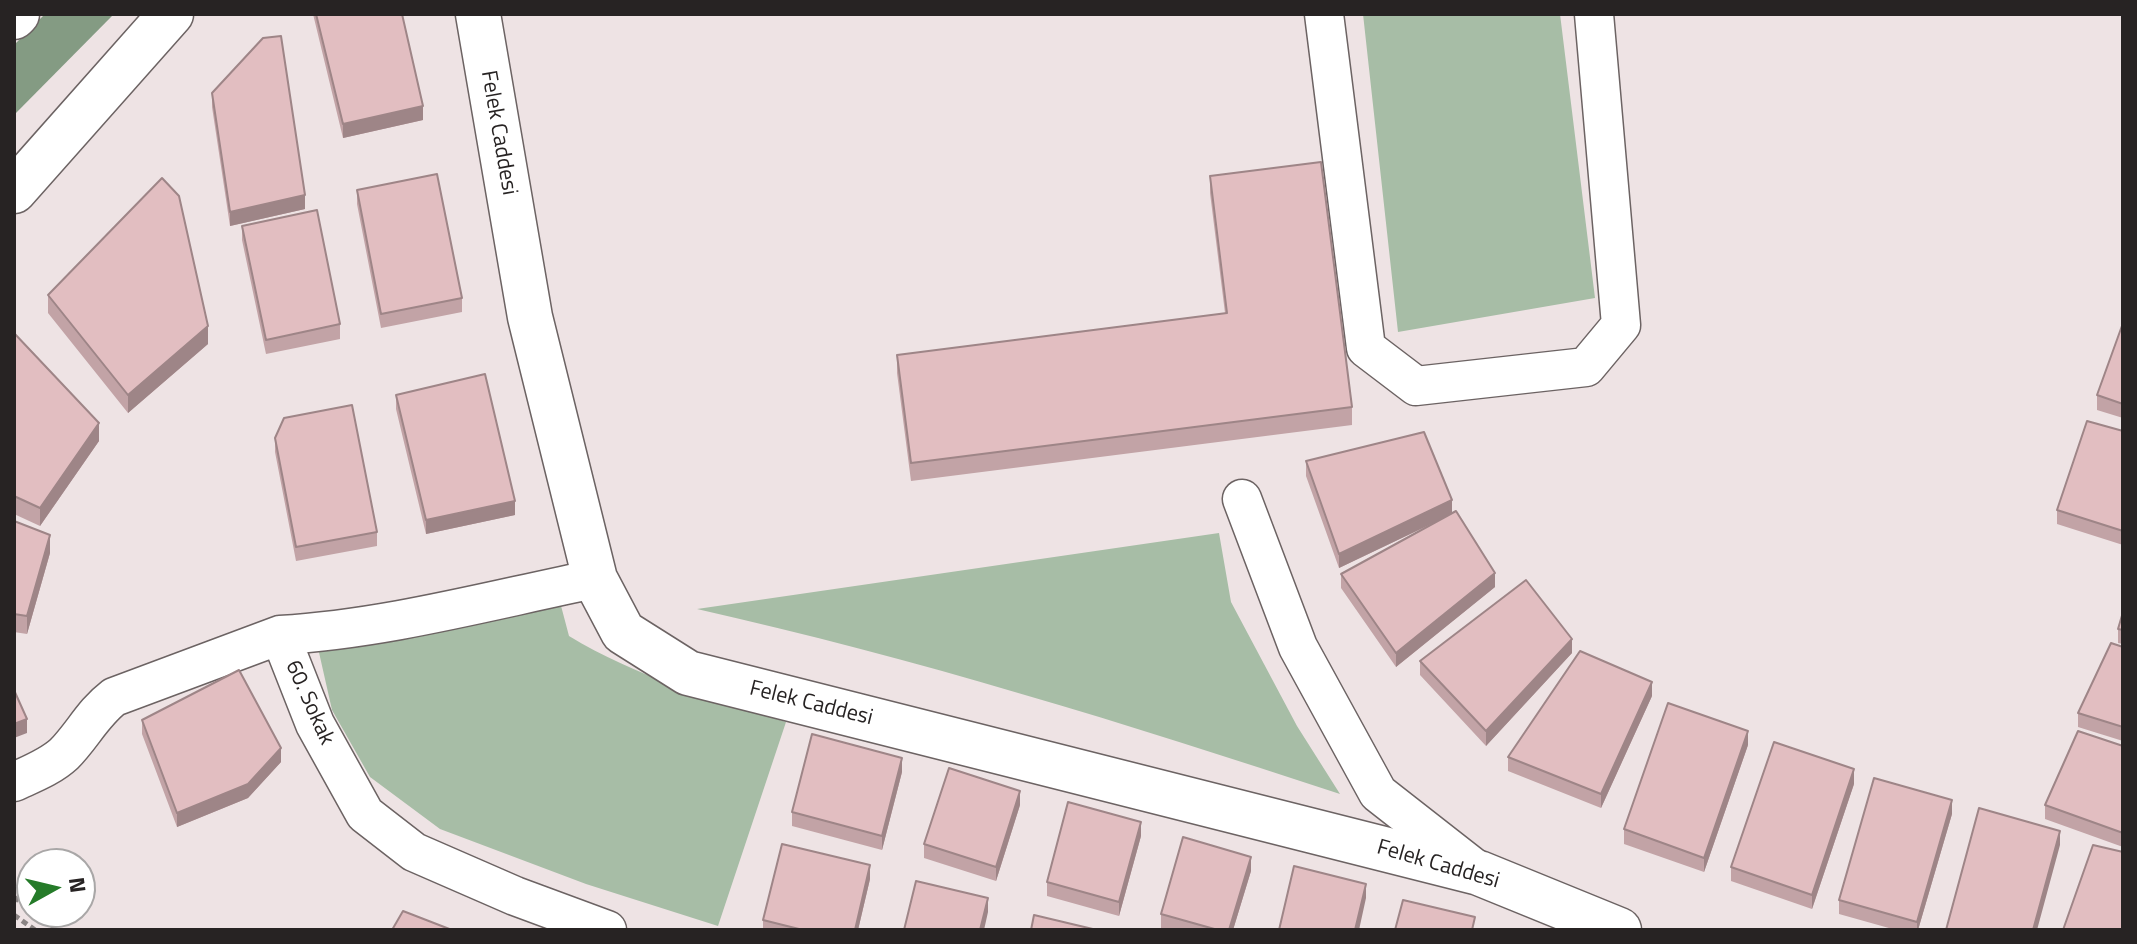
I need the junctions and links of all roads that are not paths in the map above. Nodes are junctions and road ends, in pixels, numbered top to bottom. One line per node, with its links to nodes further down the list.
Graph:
1 (171, 14): 5 (street)
2 (478, 14): 7 (street, Felek Caddesi)
3 (1324, 14): 4 (street)
4 (1594, 14)
5 (14, 191)
6 (1242, 499): 10 (street)
7 (595, 579): 8 (street, 60. Sokak); 10 (street, Felek Caddesi)
8 (280, 635): 9 (street); 11 (street, 60. Sokak)
9 (14, 782)
10 (1479, 873): 12 (street, Felek Caddesi)
11 (607, 930)
12 (1619, 930)

